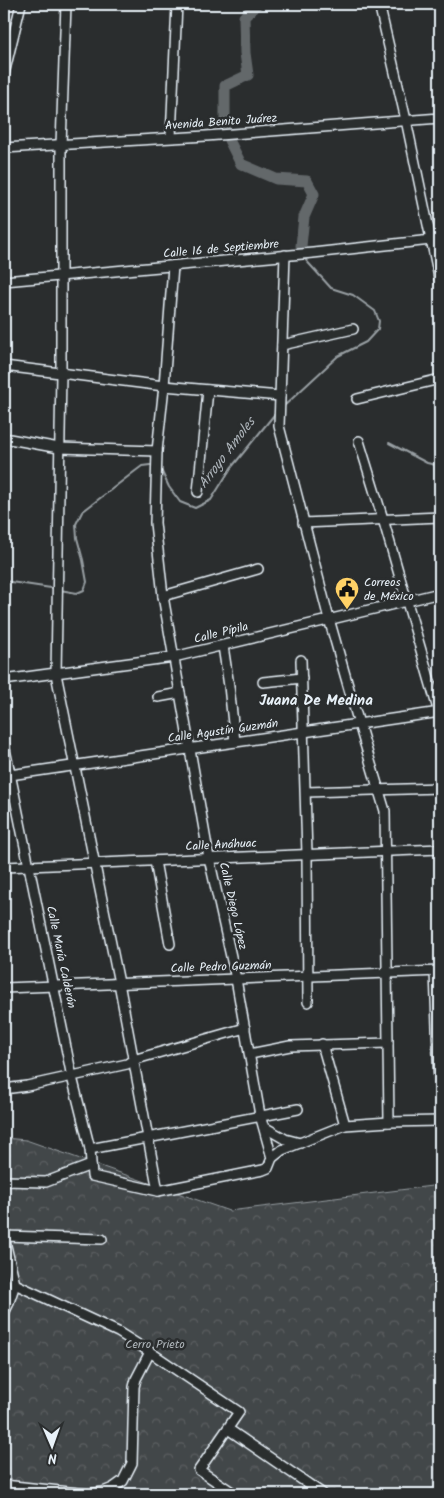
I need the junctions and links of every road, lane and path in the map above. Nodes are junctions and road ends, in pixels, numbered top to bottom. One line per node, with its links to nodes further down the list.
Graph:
1 (21, 4): 5 (street)
2 (66, 4): 9 (street)
3 (177, 4): 8 (street)
4 (379, 4): 7 (street)
5 (4, 74)
6 (440, 118): 7 (street, Avenida Benito Juárez)
7 (406, 120): 8 (street, Avenida Benito Juárez); 11 (street)
8 (171, 137): 9 (street, Avenida Benito Juárez)
9 (61, 145): 10 (street, Avenida Benito Juárez); 14 (street)
10 (4, 148)
11 (436, 240): 12 (street, Calle 16 de Septiembre); 16 (street)
12 (285, 255): 13 (street, Calle 16 de Septiembre); 18 (street)
13 (173, 266): 14 (street, Calle 16 de Septiembre); 22 (street, Calle Diego López)
14 (61, 276): 15 (street, Calle 16 de Septiembre); 20 (street)
15 (4, 281)
16 (440, 282)
17 (353, 329): 18 (street)
18 (282, 345): 25 (street)
19 (4, 366): 20 (street)
20 (61, 373): 22 (street); 28 (street)
21 (440, 380): 24 (street)
22 (164, 386): 23 (street); 29 (street, Calle Diego López)
23 (208, 390): 25 (street); 30 (street)
24 (357, 399)
25 (280, 401): 33 (street)
26 (4, 438): 28 (street)
27 (359, 441): 32 (street)
28 (59, 448): 29 (street); 42 (street)
29 (157, 450): 36 (street, Calle Diego López)
30 (198, 492)
31 (440, 516): 32 (street)
32 (383, 519): 33 (street); 37 (street)
33 (303, 523): 38 (street)
34 (258, 569): 36 (street)
35 (440, 593): 37 (street, Calle Pípila)
36 (163, 596): 40 (street, Calle Diego López)
37 (406, 600): 38 (street, Calle Pípila); 48 (street)
38 (329, 619): 39 (street, Calle Pípila); 49 (street)
39 (223, 646): 40 (street, Calle Pípila); 51 (street)
40 (174, 657): 42 (street, Calle Pípila); 46 (street, Calle Diego López)
41 (302, 660): 43 (street)
42 (56, 674): 44 (street, Calle Pípila); 54 (street)
43 (302, 678): 45 (street); 50 (street)
44 (4, 680)
45 (263, 682)
46 (180, 694): 47 (street); 53 (street, Calle Diego López)
47 (158, 697)
48 (440, 714): 49 (street, Calle Agustín Guzmán)
49 (358, 724): 50 (street, Calle Agustín Guzmán); 57 (street)
50 (304, 732): 51 (street, Calle Agustín Guzmán); 58 (street)
51 (235, 742): 53 (street, Calle Agustín Guzmán)
52 (4, 744): 55 (street, Calle María Calderón)
53 (190, 749): 54 (street, Calle Agustín Guzmán); 62 (street, Calle Diego López)
54 (73, 765): 55 (street, Calle Agustín Guzmán); 64 (street)
55 (10, 775): 65 (street, Calle María Calderón)
56 (440, 788): 57 (street)
57 (380, 790): 58 (street); 60 (street)
58 (306, 792): 61 (street)
59 (440, 849): 60 (street, Calle Anáhuac)
60 (385, 850): 61 (street, Calle Anáhuac); 69 (street)
61 (307, 854): 62 (street, Calle Anáhuac); 70 (street)
62 (209, 858): 63 (street, Calle Anáhuac); 71 (street, Calle Diego López)
63 (155, 861): 64 (street, Calle Anáhuac); 67 (street)
64 (94, 864): 65 (street, Calle Anáhuac); 72 (street)
65 (29, 866): 66 (street, Calle Anáhuac); 73 (street, Calle María Calderón)
66 (4, 868)
67 (170, 944)
68 (438, 971): 69 (street, Calle Pedro Guzmán); 84 (street)
69 (387, 973): 70 (street, Calle Pedro Guzmán); 77 (street)
70 (308, 975): 71 (street, Calle Pedro Guzmán); 75 (street)
71 (236, 979): 72 (street, Calle Pedro Guzmán); 76 (street, Calle Diego López)
72 (119, 983): 73 (street, Calle Pedro Guzmán); 80 (street)
73 (54, 986): 74 (street, Calle Pedro Guzmán); 81 (street, Calle María Calderón)
74 (4, 988)
75 (308, 1002)
76 (246, 1028): 79 (street, Calle Diego López); 80 (street)
77 (388, 1043): 78 (street); 87 (street)
78 (322, 1044): 79 (street); 88 (street)
79 (250, 1054): 85 (street, Calle Diego López)
80 (133, 1060): 81 (street); 90 (street)
81 (72, 1077): 82 (street); 92 (street, Calle María Calderón)
82 (4, 1089)
83 (298, 1109): 85 (street)
84 (440, 1112)
85 (260, 1115): 89 (street, Calle Diego López); 90 (street)
86 (440, 1121): 87 (street)
87 (390, 1122): 88 (street)
88 (345, 1126): 91 (street)
89 (264, 1128): 91 (street); 93 (street, Calle Diego López)
90 (149, 1138): 92 (street); 96 (street)
91 (302, 1144): 93 (street)
92 (90, 1149): 94 (street, Calle María Calderón)
93 (272, 1158): 96 (street)
94 (91, 1165): 95 (street); 96 (street, Calle María Calderón)
95 (4, 1181)
96 (158, 1191)
97 (4, 1236): 98 (street); 99 (street)
98 (102, 1238)
99 (15, 1284): 100 (street); 101 (street)
100 (4, 1313)
101 (150, 1352): 102 (street); 103 (street)
102 (228, 1429): 104 (street); 105 (street)
103 (4, 1485)
104 (235, 1494)
105 (323, 1494)

